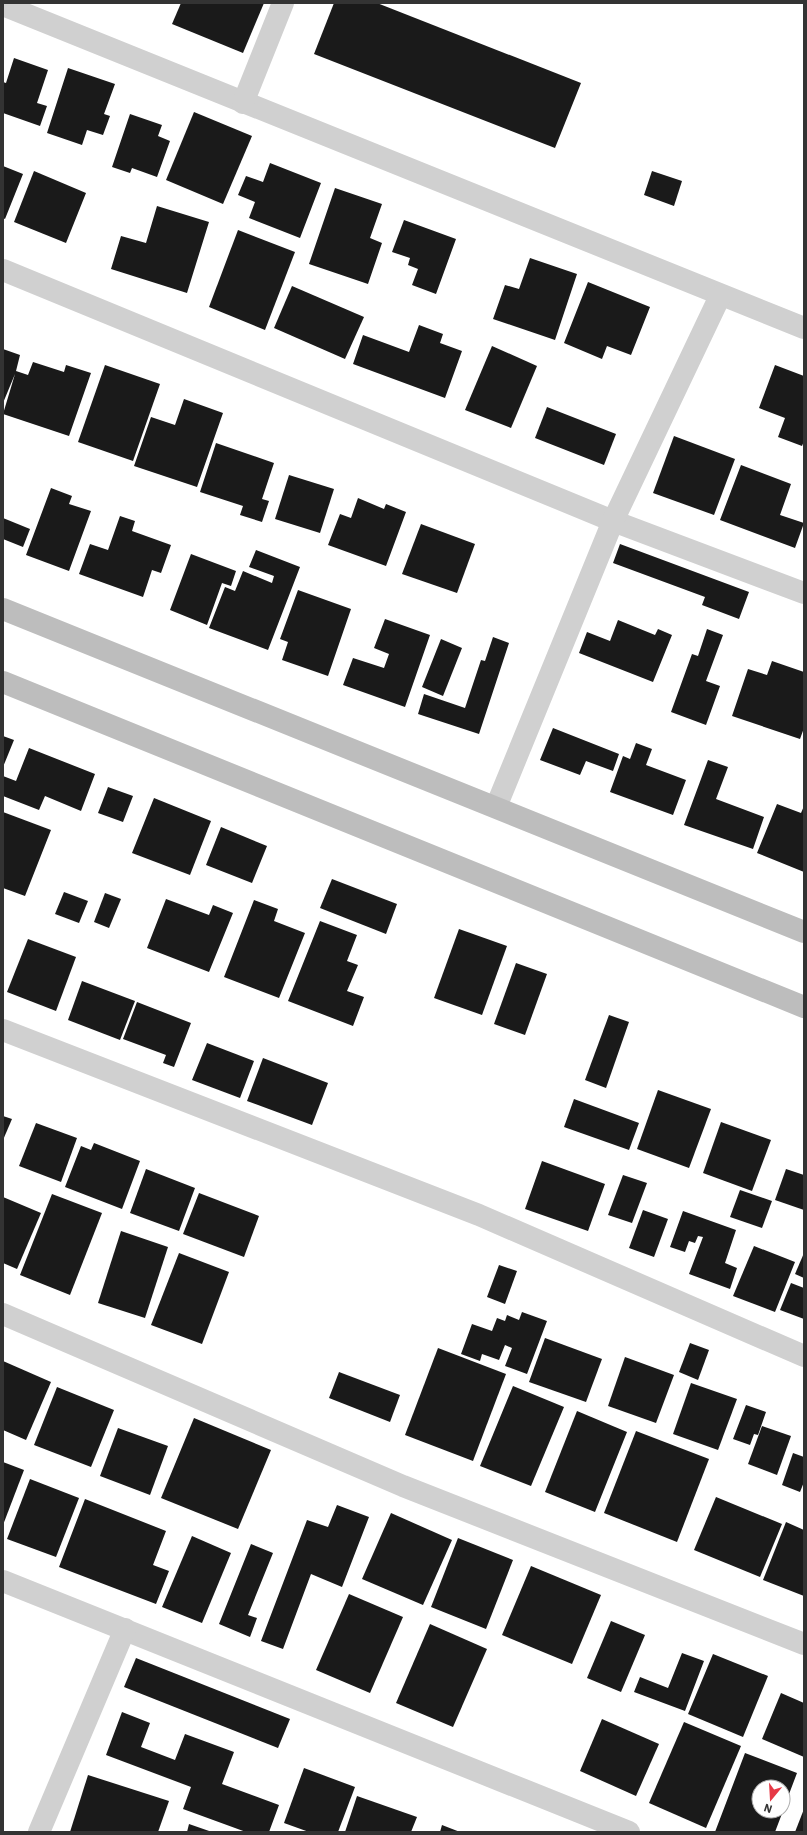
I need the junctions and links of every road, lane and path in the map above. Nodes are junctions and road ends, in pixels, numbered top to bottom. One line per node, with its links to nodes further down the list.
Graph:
1 (284, 3): 3 (street)
2 (3, 4): 3 (street)
3 (243, 103): 5 (street)
4 (3, 270): 7 (street)
5 (720, 296): 6 (street); 7 (street)
6 (804, 328)
7 (613, 521): 8 (street); 11 (street)
8 (804, 593)
9 (3, 609): 11 (main road)
10 (3, 682): 13 (main road)
11 (496, 807): 12 (main road)
12 (804, 932)
13 (804, 1007)
14 (3, 1030): 16 (street)
15 (3, 1314): 19 (street)
16 (804, 1356)
17 (3, 1581): 18 (street)
18 (125, 1629): 20 (street); 21 (street)
19 (804, 1644)
20 (39, 1832)
21 (629, 1832)

